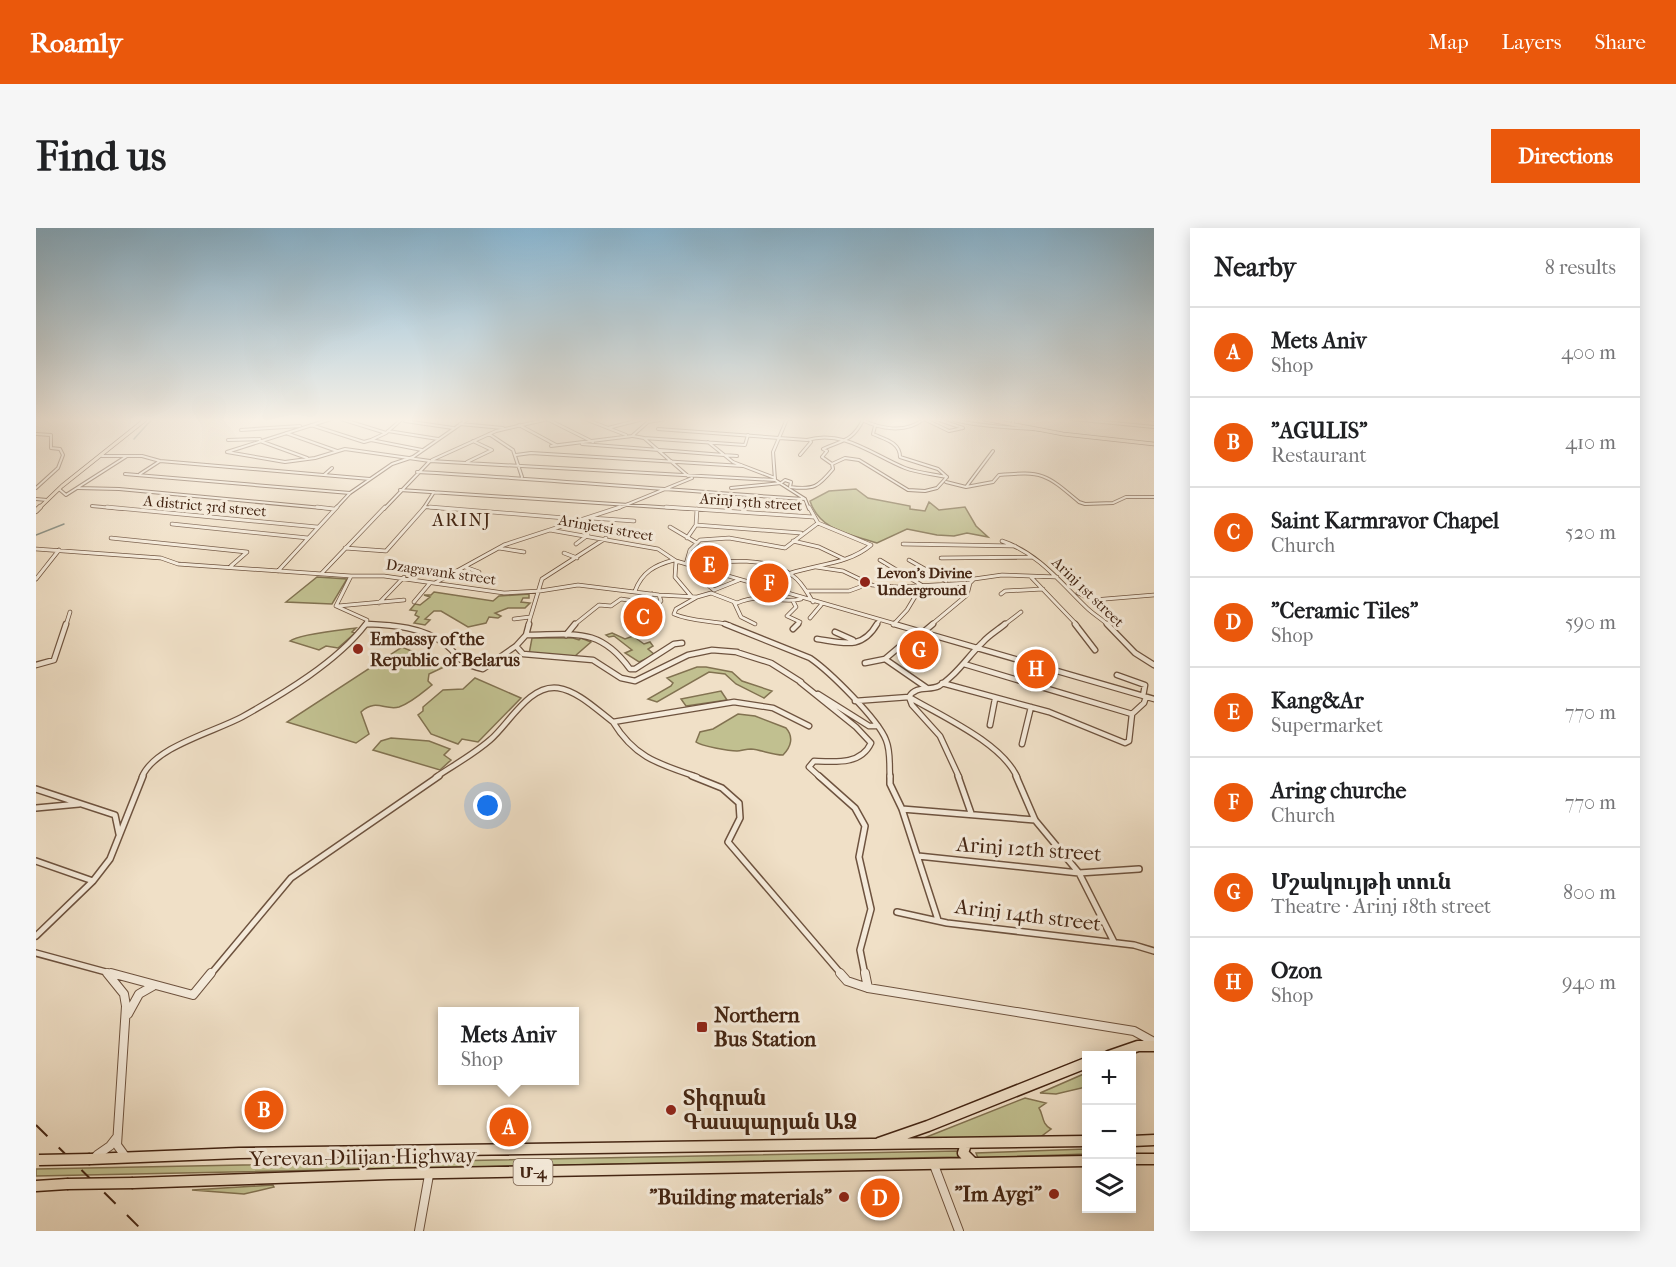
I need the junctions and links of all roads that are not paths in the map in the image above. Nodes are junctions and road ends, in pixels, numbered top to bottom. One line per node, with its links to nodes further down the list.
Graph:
1 (59, 466): 32 (street)
2 (89, 466): 35 (main road)
3 (112, 466): 33 (street)
4 (152, 466): 22 (street)
5 (216, 466): 23 (street)
6 (392, 466): 28 (street)
7 (424, 466): 20 (street)
8 (518, 466): 25 (street)
9 (543, 466): 24 (street)
10 (673, 466): 24 (street)
11 (737, 466): 12 (street)
12 (742, 466): 29 (street)
13 (774, 466): 29 (street)
14 (832, 466): 29 (street)
15 (870, 466): 30 (street)
16 (901, 466): 27 (street)
17 (931, 466): 27 (street)
18 (982, 466): 31 (street)
19 (332, 468): 23 (street)
20 (417, 472): 25 (street); 36 (street)
21 (125, 474): 22 (street)
22 (139, 474): 39 (street)
23 (324, 475): 28 (street)
24 (688, 476): 26 (street)
25 (522, 477): 37 (street)
26 (695, 477): 29 (street); 37 (street)
27 (947, 477): 30 (street)
28 (370, 479): 39 (street)
29 (776, 480): 34 (street); 42 (street)
30 (946, 482): 31 (street)
31 (966, 487): 40 (street)
32 (36, 488)
33 (78, 488): 35 (street); 47 (street)
34 (731, 488)
35 (58, 489): 43 (main road)
36 (400, 490): 38 (street, Arinj 15th street); 72 (street)
37 (660, 490): 42 (street); 44 (street)
38 (434, 492): 44 (street, Arinj 15th street); 46 (street)
39 (350, 493): 47 (street)
40 (1154, 497)
41 (36, 499): 43 (street)
42 (805, 499): 50 (street)
43 (47, 500): 49 (main road)
44 (626, 505): 48 (street, Arinj 15th street); 51 (street)
45 (92, 506): 56 (street, A district 3rd street)
46 (424, 507): 57 (street); 72 (street)
47 (334, 509): 56 (street)
48 (697, 509): 50 (street, Arinj 15th street); 55 (street)
49 (36, 511)
50 (813, 517): 53 (street)
51 (588, 518): 52 (street); 57 (street)
52 (634, 521)
53 (818, 523): 60 (street); 81 (street)
54 (172, 524): 63 (street)
55 (696, 525): 60 (street); 65 (street)
56 (317, 527): 63 (street)
57 (560, 527): 59 (street)
58 (670, 527): 65 (street)
59 (550, 530): 61 (street, Arinjetsi street); 73 (street, Arinjetsi street)
60 (801, 533): 66 (street)
61 (588, 535): 64 (street, Arinjetsi street); 69 (street)
62 (111, 538): 86 (street)
63 (308, 538): 91 (street)
64 (606, 538): 79 (street); 82 (street, Arinjetsi street)
65 (687, 538): 68 (street)
66 (793, 541): 68 (street); 81 (street)
67 (1002, 541): 71 (street, Arinj 1st street)
68 (697, 543): 85 (street)
69 (576, 544)
70 (903, 544): 71 (street)
71 (1017, 546): 78 (street, Arinj 1st street)
72 (345, 548): 94 (street)
73 (499, 548): 76 (street); 87 (street, Arinjetsi street)
74 (36, 549): 75 (street, Dzagavank street)
75 (59, 549): 86 (street, Dzagavank street); 99 (street)
76 (524, 552)
77 (564, 553): 79 (street)
78 (1032, 557): 80 (street); 98 (street, Arinj 1st street)
79 (577, 558): 108 (street)
80 (941, 558)
81 (844, 559): 89 (street)
82 (675, 560): 85 (street, Arinjetsi street); 109 (street); 116 (street)
83 (880, 560): 104 (street)
84 (909, 560): 101 (street)
85 (686, 564): 88 (street, Arinjetsi street)
86 (231, 566): 91 (street, Dzagavank street)
87 (465, 567): 92 (street); 102 (street, Arinjetsi street)
88 (698, 567): 90 (street, Arinjetsi street); 93 (street)
89 (816, 567): 93 (street); 104 (street)
90 (706, 569): 100 (street, Arinjetsi street); 100 (street)
91 (278, 571): 94 (street, Dzagavank street)
92 (479, 572)
93 (791, 573): 110 (street)
94 (321, 574): 95 (street, Dzagavank street)
95 (351, 576): 97 (street, Dzagavank street); 125 (street)
96 (1031, 576): 98 (street); 103 (street); 106 (street)
97 (404, 577): 102 (street, Dzagavank street); 122 (street)
98 (1059, 577): 107 (street, Arinj 1st street)
99 (36, 579)
100 (741, 580): 117 (street, Arinjetsi street)
101 (946, 582): 103 (street); 104 (street)
102 (432, 583): 108 (street, Dzagavank street); 120 (street)
103 (969, 583): 138 (street)
104 (923, 586)
105 (860, 587): 110 (street)
106 (1043, 589): 112 (street); 147 (street)
107 (1071, 589): 115 (street); 153 (street, Arinj 1st street)
108 (540, 591): 109 (street, Dzagavank street); 128 (street)
109 (635, 591): 111 (street, Dzagavank street)
110 (807, 591): 121 (street)
111 (652, 594): 113 (street, Dzagavank street); 140 (street)
112 (1001, 594)
113 (659, 595): 116 (street, Dzagavank street); 131 (street)
114 (916, 595): 135 (street)
115 (1154, 595)
116 (694, 596): 123 (street, Dzagavank street); 162 (street)
117 (801, 599): 119 (street, Dzagavank street); 121 (street, Arinjetsi street)
118 (404, 600): 122 (street)
119 (793, 601): 123 (street, Dzagavank street); 136 (street)
120 (414, 602)
121 (813, 602): 124 (street, Arinjetsi street)
122 (379, 603): 125 (street)
123 (734, 603): 134 (street)
124 (821, 604): 129 (street); 132 (street, Arinjetsi street)
125 (336, 606): 133 (street)
126 (70, 612): 152 (street)
127 (1022, 612): 146 (street)
128 (530, 617): 130 (street); 139 (street)
129 (810, 618)
130 (514, 619)
131 (642, 621)
132 (879, 621): 135 (street, Arinjetsi street); 142 (street)
133 (367, 624): 144 (street); 176 (street)
134 (755, 624)
135 (893, 625): 138 (street, Arinjetsi street)
136 (794, 629)
137 (835, 632): 142 (street)
138 (919, 633): 146 (street, Arinjetsi street); 149 (street)
139 (526, 635): 140 (street); 144 (street)
140 (566, 635): 143 (street)
141 (817, 639): 142 (street)
142 (853, 640)
143 (682, 643)
144 (516, 646): 148 (street)
145 (730, 649): 148 (street)
146 (976, 650): 151 (street); 159 (street, Arinjetsi street)
147 (1095, 650)
148 (736, 652): 155 (street)
149 (885, 660): 150 (street); 157 (street)
150 (865, 663)
151 (964, 664): 156 (street); 164 (street)
152 (36, 665)
153 (1154, 665)
154 (1117, 675): 159 (street)
155 (800, 682): 168 (street); 190 (street)
156 (942, 683): 157 (street); 160 (street)
157 (927, 688): 158 (street)
158 (909, 697): 162 (street); 174 (street); 175 (street)
159 (1145, 697): 161 (street, Arinjetsi street); 164 (street)
160 (995, 699): 163 (street); 166 (street)
161 (1154, 699)
162 (855, 701): 168 (street)
163 (1031, 707): 164 (street); 169 (street)
164 (1132, 714)
165 (613, 722): 167 (street); 189 (street); 190 (street)
166 (990, 724)
167 (809, 726)
168 (878, 726): 173 (street)
169 (1022, 744)
170 (36, 789): 171 (street)
171 (81, 803): 172 (street); 176 (street)
172 (36, 808)
173 (902, 809): 174 (street); 177 (street)
174 (971, 813): 175 (street)
175 (1035, 820): 180 (street)
176 (119, 836): 181 (street)
177 (918, 856): 180 (street, Arinj 12th street); 183 (street)
178 (36, 861): 181 (street)
179 (1139, 869): 180 (street, Arinj 12th street)
180 (1079, 873): 185 (street)
181 (93, 881): 184 (street)
182 (897, 912): 183 (street, Arinj 14th street)
183 (938, 920): 185 (street, Arinj 14th street)
184 (36, 936)
185 (1114, 942): 186 (street, Arinj 14th street)
186 (1154, 951)
187 (36, 953): 188 (street)
188 (106, 972): 189 (street); 191 (street)
189 (154, 985): 191 (street)
190 (868, 988): 192 (street)
191 (126, 1020): 195 (street)
192 (1154, 1044): 193 (highway)
193 (1124, 1051)
194 (1082, 1065): 199 (highway)
195 (117, 1137): 201 (street); 202 (street)
196 (1154, 1140): 198 (highway)
197 (1082, 1141): 200 (highway, Yerevan-Dilijan Highway / Մ-4)
198 (1136, 1141)
199 (873, 1144): 200 (highway, Yerevan-Dilijan Highway / Մ-4); 201 (highway, Yerevan-Dilijan Highway / Մ-4)
200 (966, 1144): 207 (highway)
201 (128, 1158): 202 (highway, Yerevan-Dilijan Highway / Մ-4)
202 (90, 1159): 204 (highway, Yerevan-Dilijan Highway / Մ-4, bridge)
203 (1154, 1159): 205 (highway)
204 (38, 1160)
205 (1136, 1160)
206 (1082, 1161): 207 (highway, Yerevan-Dilijan Highway / Մ-4)
207 (973, 1163): 208 (highway, Yerevan-Dilijan Highway / Մ-4)
208 (934, 1165): 209 (highway, Yerevan-Dilijan Highway / Մ-4); 212 (street)
209 (429, 1174): 210 (highway, Yerevan-Dilijan Highway / Մ-4, bridge); 211 (street)
210 (36, 1186)
211 (419, 1231)
212 (959, 1231)

